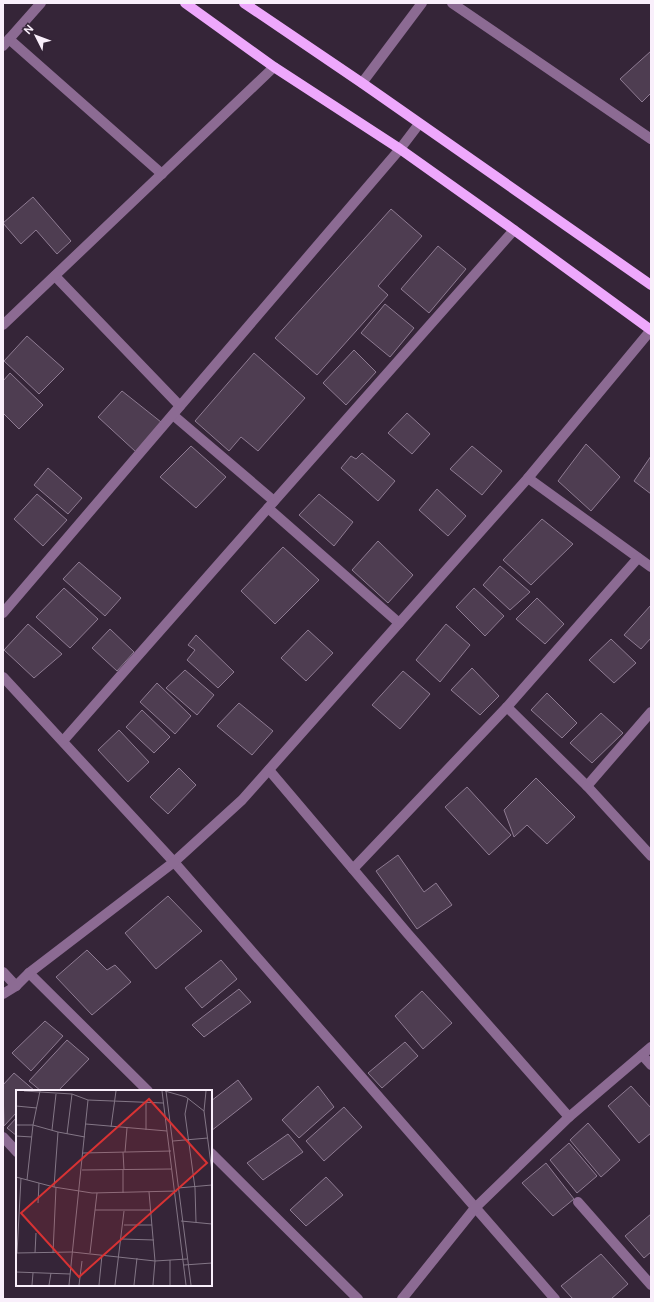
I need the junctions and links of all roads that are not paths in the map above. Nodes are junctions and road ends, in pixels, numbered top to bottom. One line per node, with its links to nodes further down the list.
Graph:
1 (41, 3): 6 (street)
2 (185, 3): 7 (main road)
3 (244, 3): 8 (main road)
4 (422, 3): 8 (street)
5 (452, 3): 10 (street)
6 (6, 42): 12 (street)
7 (274, 67): 11 (main road); 12 (street)
8 (362, 83): 9 (main road)
9 (419, 124): 11 (street); 15 (main road)
10 (651, 139)
11 (400, 150): 13 (main road); 18 (street)
12 (162, 174): 14 (street)
13 (514, 230): 17 (main road); 21 (street)
14 (55, 276): 16 (street); 18 (street)
15 (651, 285)
16 (3, 325)
17 (651, 330): 20 (street)
18 (180, 406): 19 (street)
19 (173, 415): 21 (street); 24 (street)
20 (528, 478): 22 (street); 25 (street)
21 (271, 504): 25 (street); 29 (street)
22 (638, 558): 23 (street); 27 (street)
23 (651, 567)
24 (3, 614)
25 (399, 623): 30 (street)
26 (3, 677): 29 (street)
27 (506, 707): 31 (street); 34 (street)
28 (651, 712): 31 (street)
29 (63, 742): 33 (street)
30 (269, 770): 33 (street); 34 (street)
31 (587, 786): 32 (street)
32 (651, 856)
33 (174, 862): 36 (street); 48 (street)
34 (353, 869): 43 (street)
35 (3, 972): 37 (street)
36 (29, 973): 37 (street); 42 (street)
37 (16, 986): 38 (street)
38 (3, 994)
39 (651, 1047): 40 (street)
40 (642, 1055): 41 (street); 43 (street)
41 (651, 1065)
42 (147, 1090)
43 (569, 1116): 48 (street)
44 (3, 1137): 45 (street)
45 (16, 1151)
46 (212, 1154): 50 (street)
47 (578, 1202): 49 (street)
48 (475, 1208): 51 (street); 52 (street)
49 (651, 1285)
50 (358, 1299)
51 (402, 1299)
52 (555, 1299)

